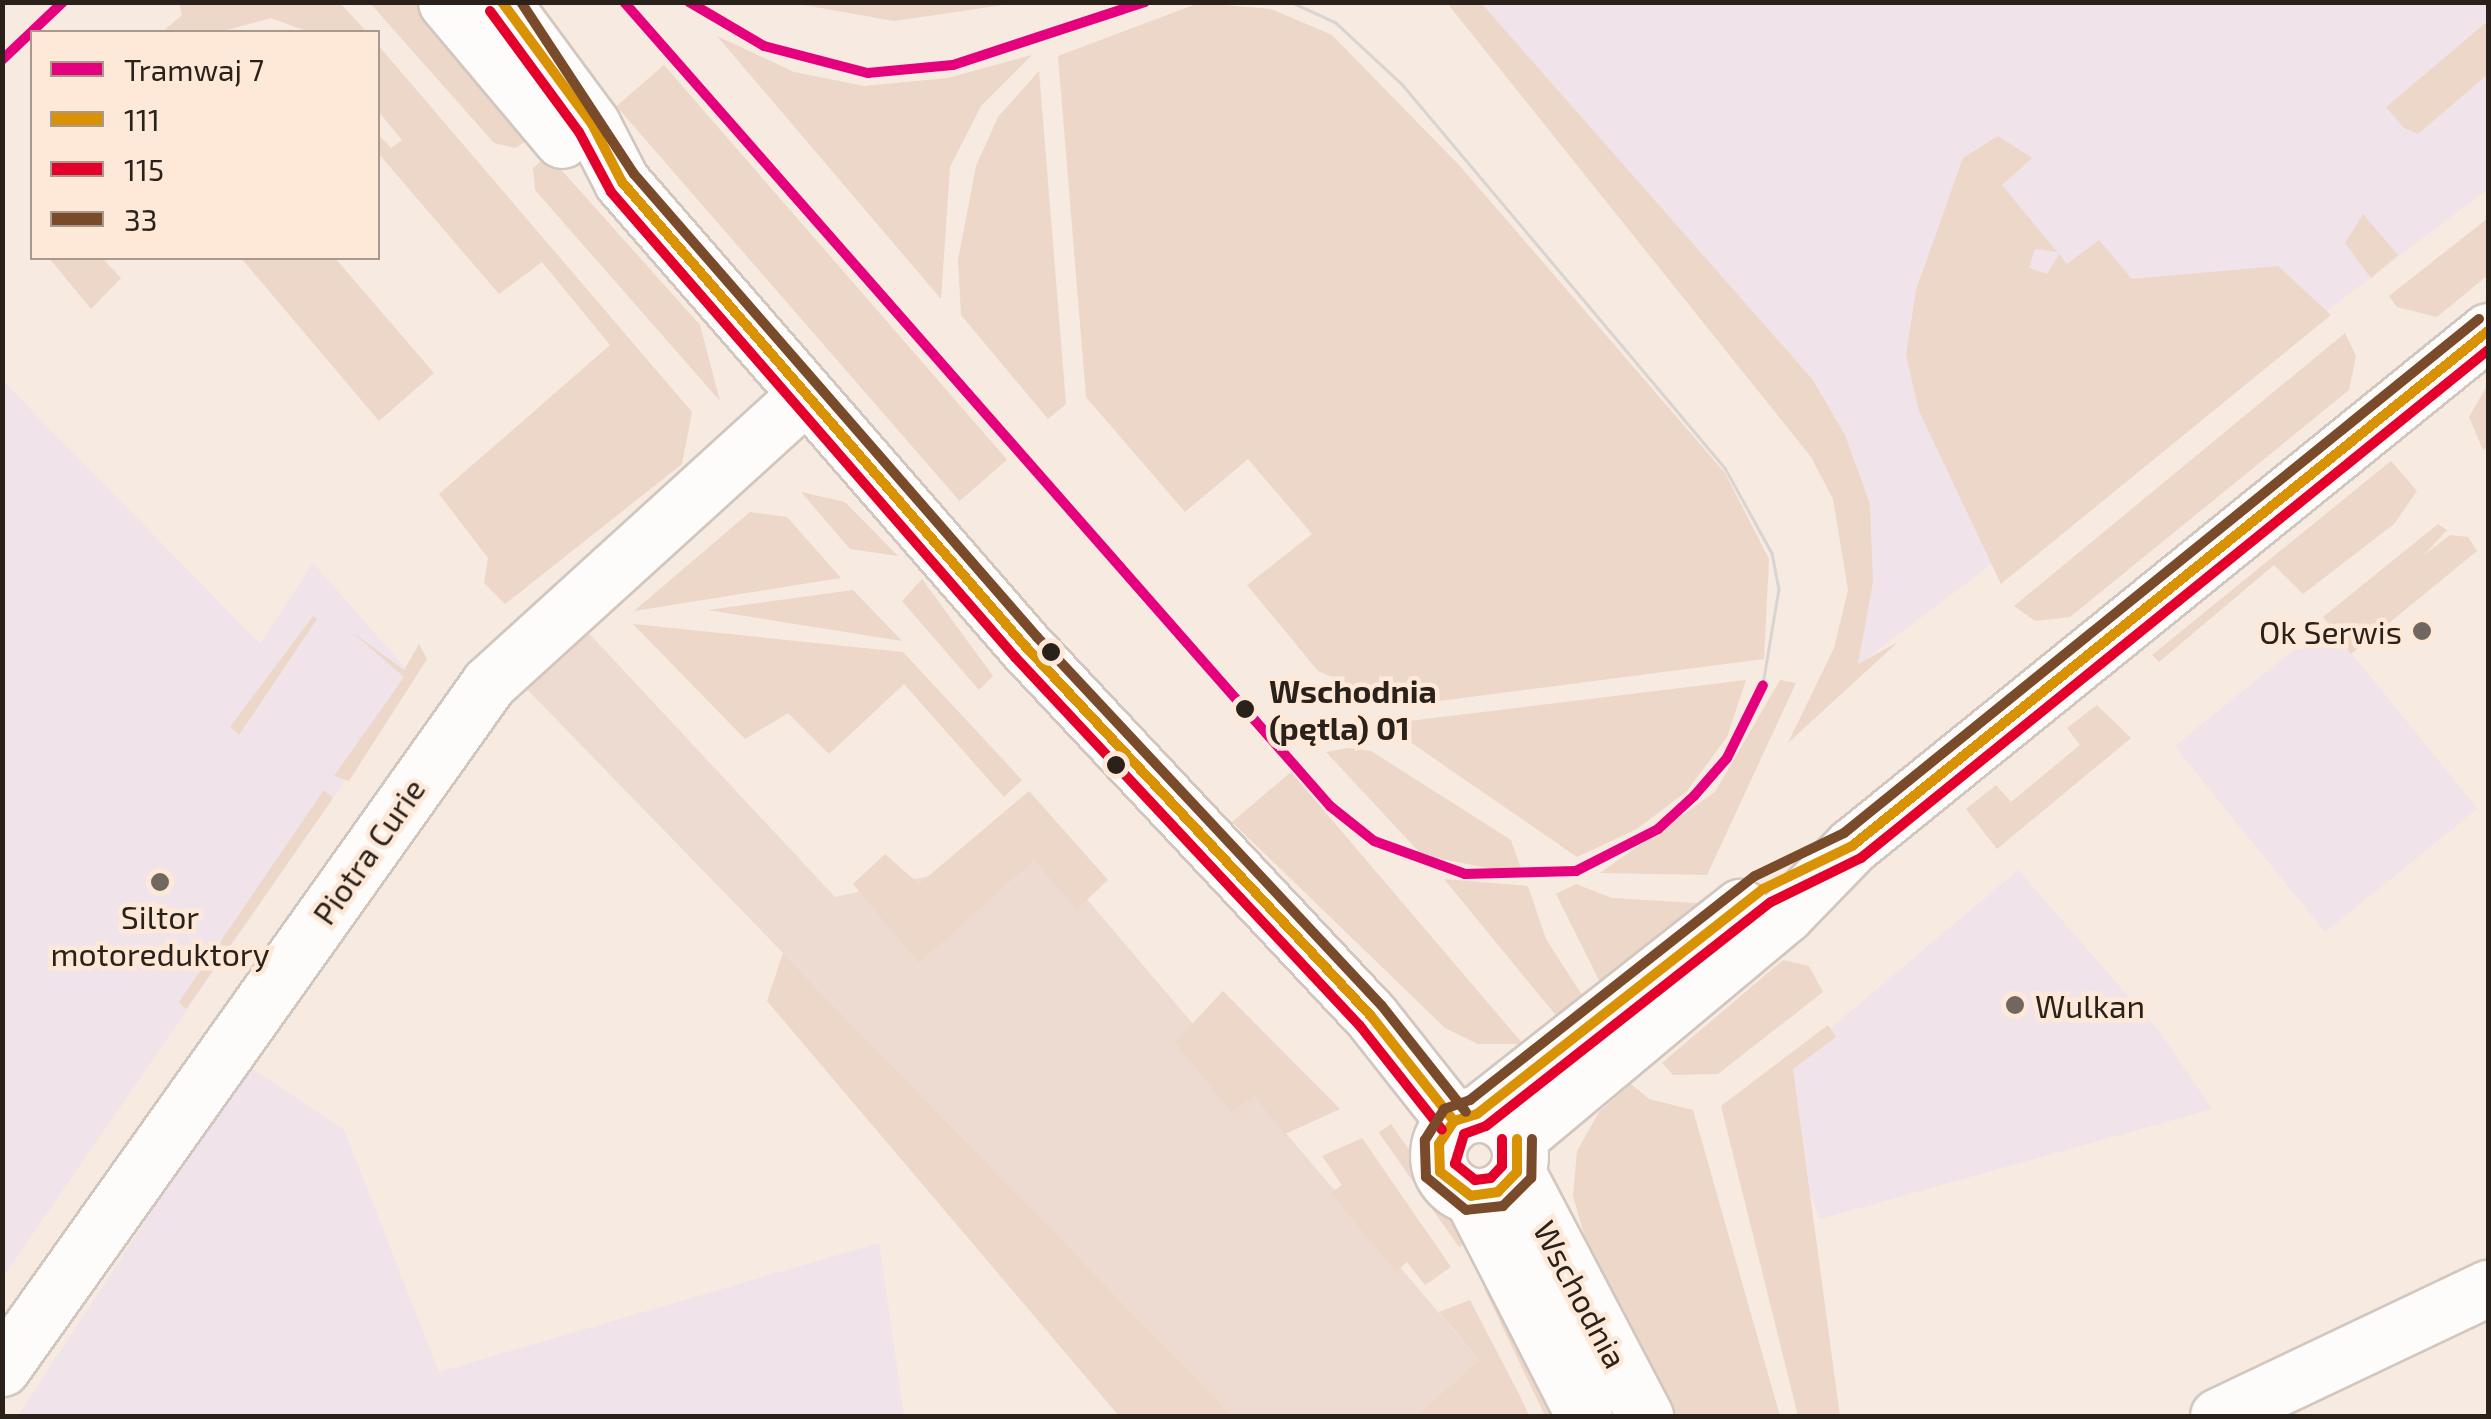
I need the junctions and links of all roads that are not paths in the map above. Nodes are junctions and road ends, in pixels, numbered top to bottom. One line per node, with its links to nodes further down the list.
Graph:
1 (446, 2): 3 (street, Wschodnia)
2 (502, 2): 3 (street, Wschodnia)
3 (622, 182): 5 (street, Wschodnia)
4 (2488, 331): 6 (street)
5 (804, 396): 6 (street, Wschodnia); 8 (street, Piotra Curie)
6 (1488, 1148): 9 (street, Wschodnia); 10 (street, Wschodnia)
7 (2488, 1288): 11 (street)
8 (2, 1368)
9 (1584, 1416)
10 (1645, 1416)
11 (2218, 1416)

